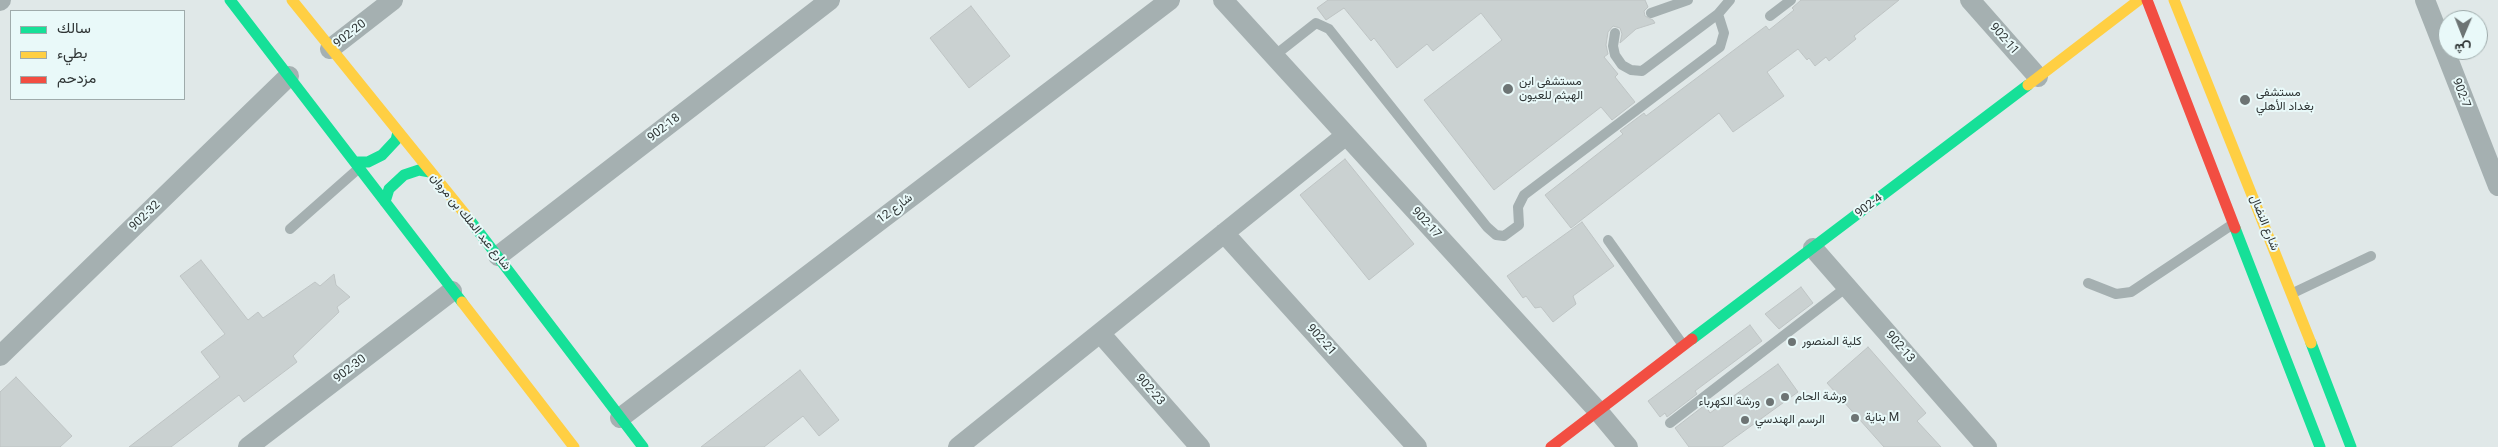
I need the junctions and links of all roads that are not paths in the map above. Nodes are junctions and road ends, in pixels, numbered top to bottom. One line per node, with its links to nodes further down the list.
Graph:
1 (230, 0): 21 (street)
2 (292, 0): 19 (street, شارع عبد الملك بن مروان)
3 (393, 0): 19 (street, 902-20)
4 (830, 0): 34 (street, 902-18)
5 (1170, 0): 44 (street, شارع 12)
6 (1223, 0): 20 (street, 902-17)
7 (1688, 0): 15 (lane)
8 (1730, 0): 16 (lane)
9 (1791, 0): 17 (lane)
10 (1970, 0): 22 (street, 902-11)
11 (2139, 0): 22 (street, 902-4)
12 (2147, 0): 29 (street)
13 (2174, 0): 39 (street, شارع النضال)
14 (2425, 0): 27 (street, 902-7)
15 (1651, 13)
16 (1718, 14): 18 (lane); 20 (lane)
17 (1770, 16)
18 (1615, 33)
19 (330, 49): 23 (street, شارع عبد الملك بن مروان)
20 (1274, 56): 24 (street, 902-17)
21 (289, 76): 25 (street); 42 (street, 902-32)
22 (2038, 77): 33 (street, 902-4)
23 (398, 132): 25 (street); 26 (street, شارع عبد الملك بن مروان)
24 (1345, 136): 31 (street); 43 (street, 902-17)
25 (357, 165): 28 (street); 30 (lane)
26 (430, 172): 28 (street); 34 (street, شارع عبد الملك بن مروان)
27 (2498, 186)
28 (384, 202): 38 (street)
29 (2234, 224): 36 (lane); 55 (street)
30 (290, 229)
31 (1224, 233): 40 (street); 51 (street, 902-21)
32 (1608, 240): 41 (lane)
33 (1812, 248): 37 (street, 902-13); 41 (street, 902-4)
34 (498, 256): 44 (street, شارع عبد الملك بن مروان)
35 (2371, 256): 39 (lane)
36 (2088, 283)
37 (1848, 286): 45 (lane); 54 (street, 902-13)
38 (452, 291): 46 (street, 902-30); 47 (street)
39 (2292, 294): 56 (street, شارع النضال)
40 (1100, 333): 49 (street); 50 (street, 902-23)
41 (1684, 346): 43 (street, 902-4)
42 (0, 356)
43 (1598, 411): 52 (street, 902-4); 53 (street, 902-17)
44 (620, 418): 48 (street, شارع عبد الملك بن مروان)
45 (1670, 423)
46 (248, 447)
47 (574, 447)
48 (643, 447)
49 (958, 447)
50 (1200, 447)
51 (1417, 447)
52 (1551, 447)
53 (1628, 447)
54 (1986, 447)
55 (2320, 447)
56 (2351, 447)

